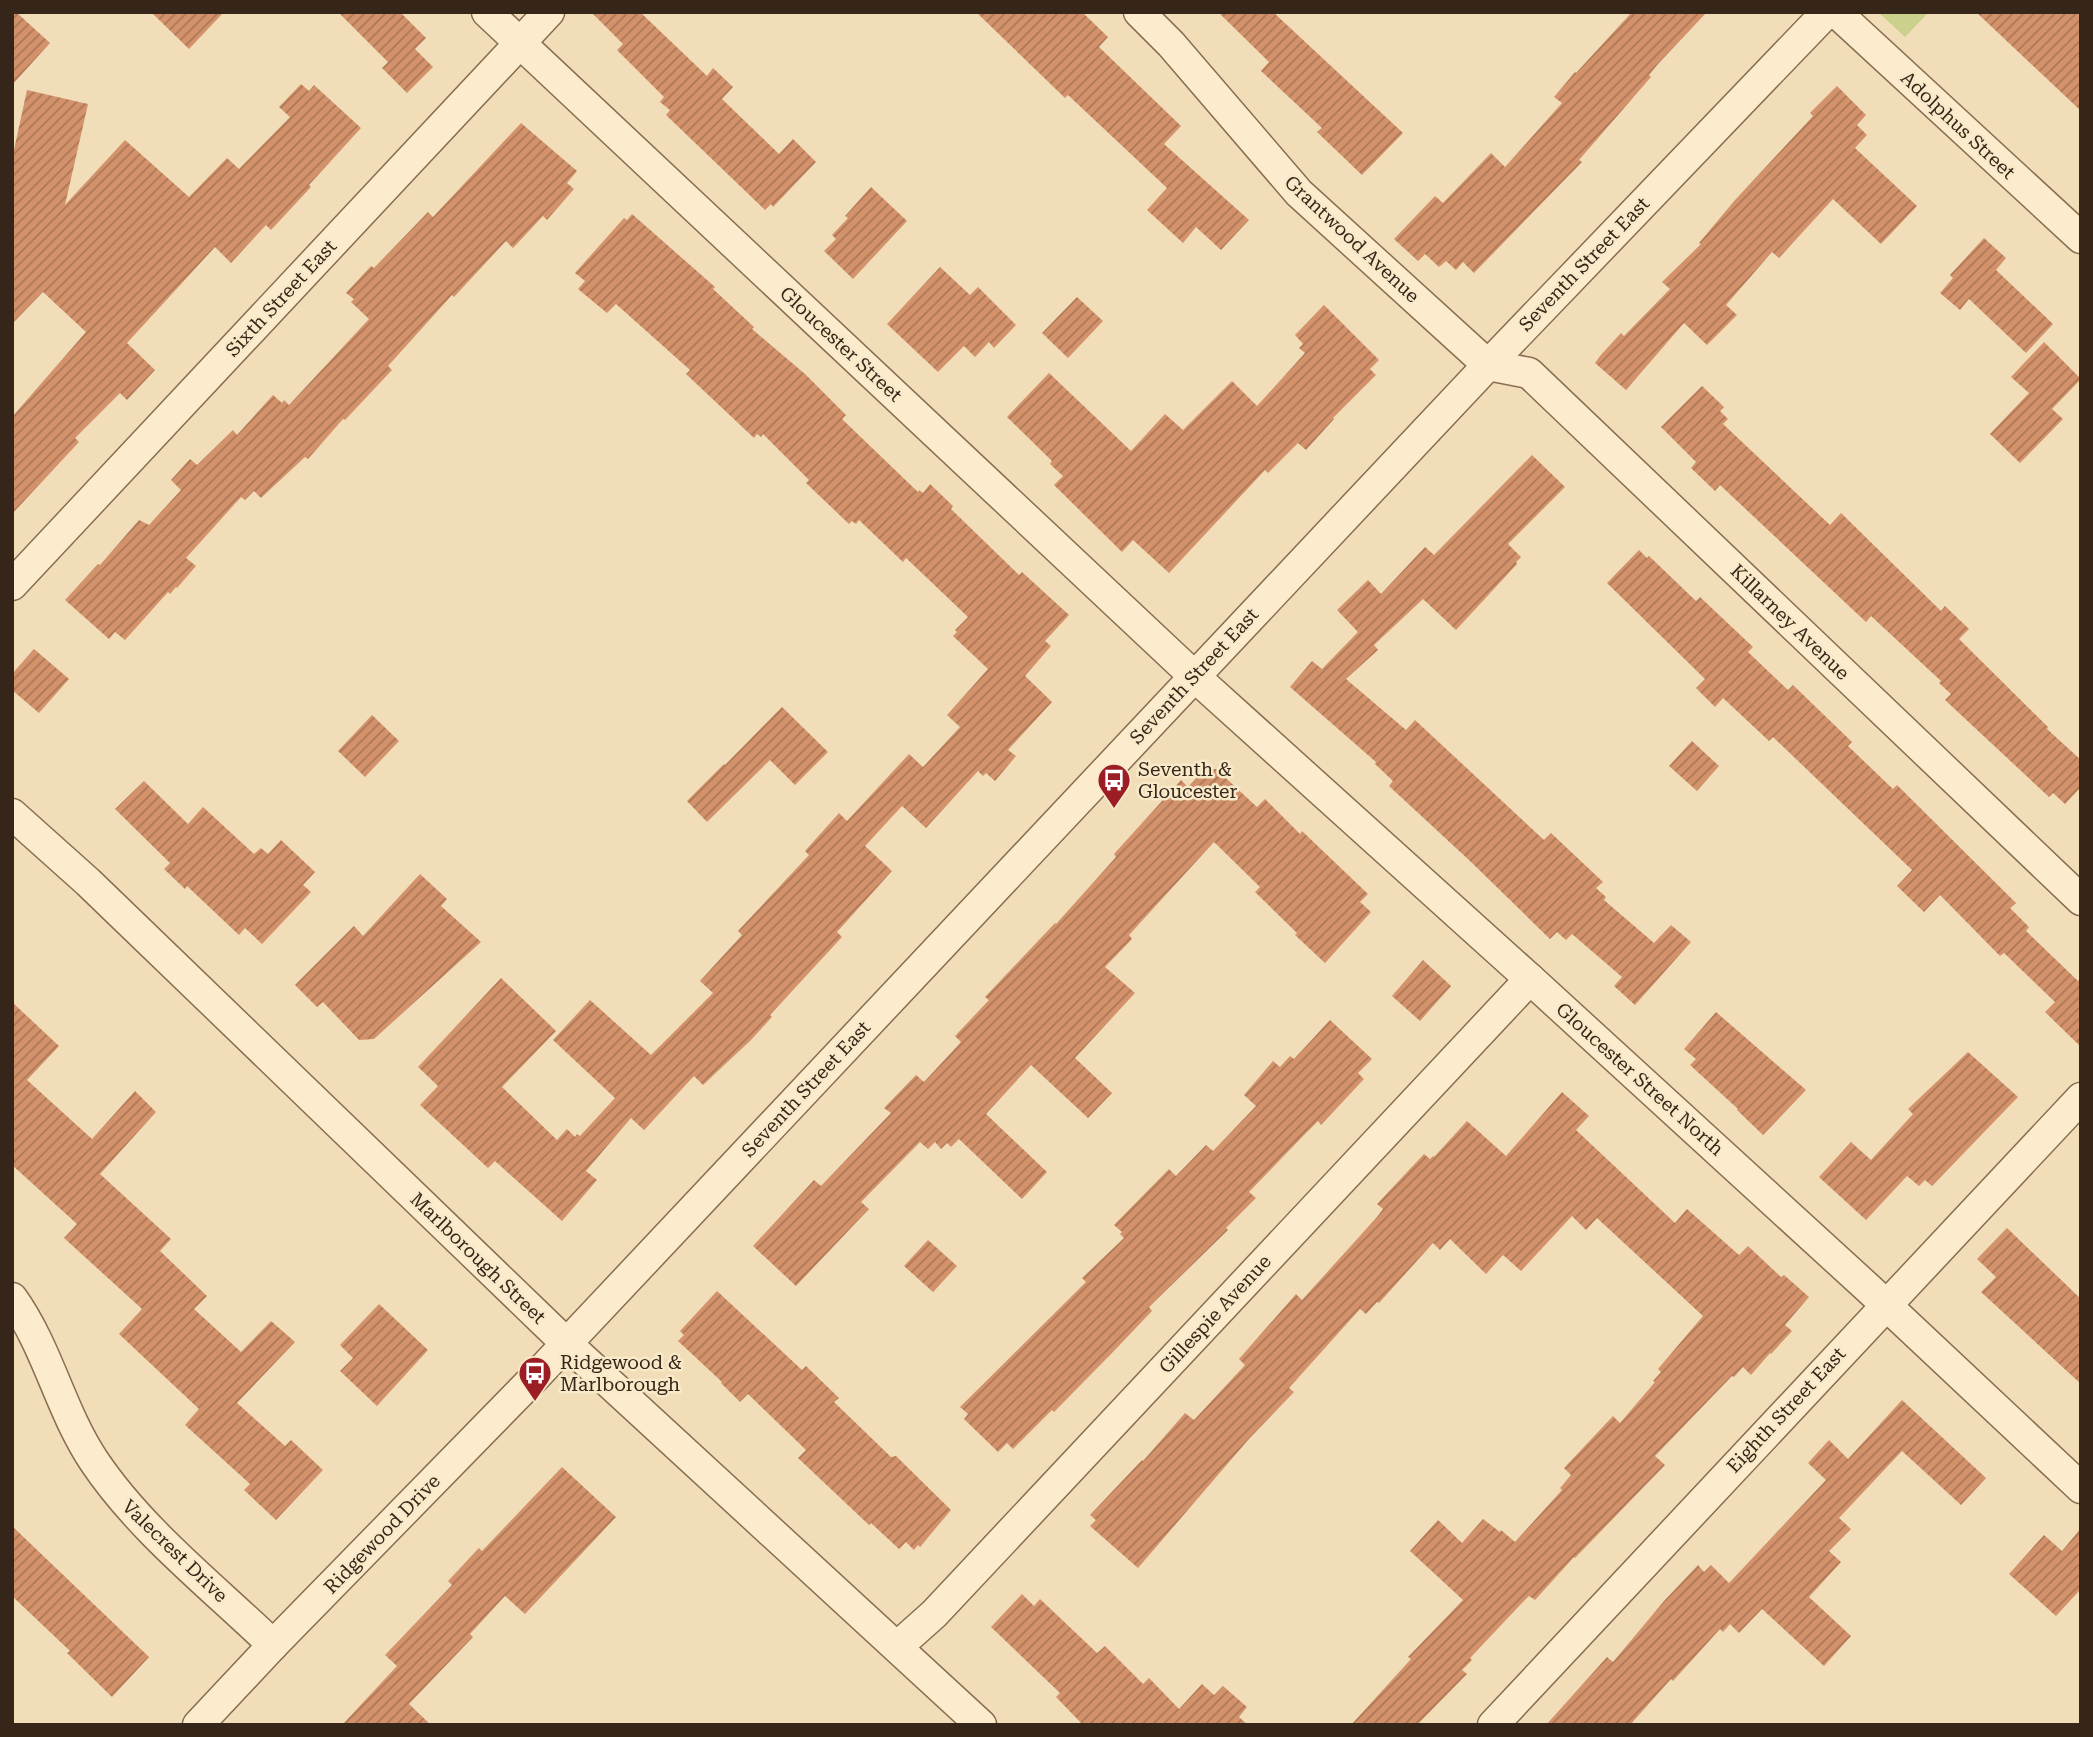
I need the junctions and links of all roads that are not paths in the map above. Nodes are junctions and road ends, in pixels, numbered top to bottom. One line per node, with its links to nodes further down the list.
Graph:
1 (487, 12): 6 (street, Gloucester Street)
2 (549, 12): 6 (street, Sixth Street East)
3 (1139, 12): 8 (street, Grantwood Avenue)
4 (1827, 12): 8 (street, Seventh Street East)
5 (1836, 12): 7 (street, Adolphus Street)
6 (520, 44): 9 (street, Sixth Street East); 10 (street, Gloucester Street)
7 (2081, 238)
8 (1488, 365): 10 (street, Seventh Street East); 12 (street, Killarney Avenue)
9 (12, 584)
10 (1194, 676): 13 (street, Gloucester Street North); 17 (street, Seventh Street East)
11 (12, 814): 17 (street, Marlborough Street)
12 (2081, 900)
13 (1530, 979): 16 (street, Gloucester Street North); 20 (street, Gillespie Avenue)
14 (2081, 1098): 16 (street, Eighth Street East)
15 (12, 1298): 19 (street, Valecrest Drive)
16 (1885, 1304): 18 (street, Gloucester Street North); 23 (street, Eighth Street East)
17 (566, 1343): 19 (street, Ridgewood Drive); 20 (street, Marlborough Street)
18 (2081, 1488)
19 (273, 1645): 21 (street, Ridgewood Drive)
20 (897, 1647): 22 (street, Marlborough Street)
21 (198, 1725)
22 (981, 1725)
23 (1493, 1725)

